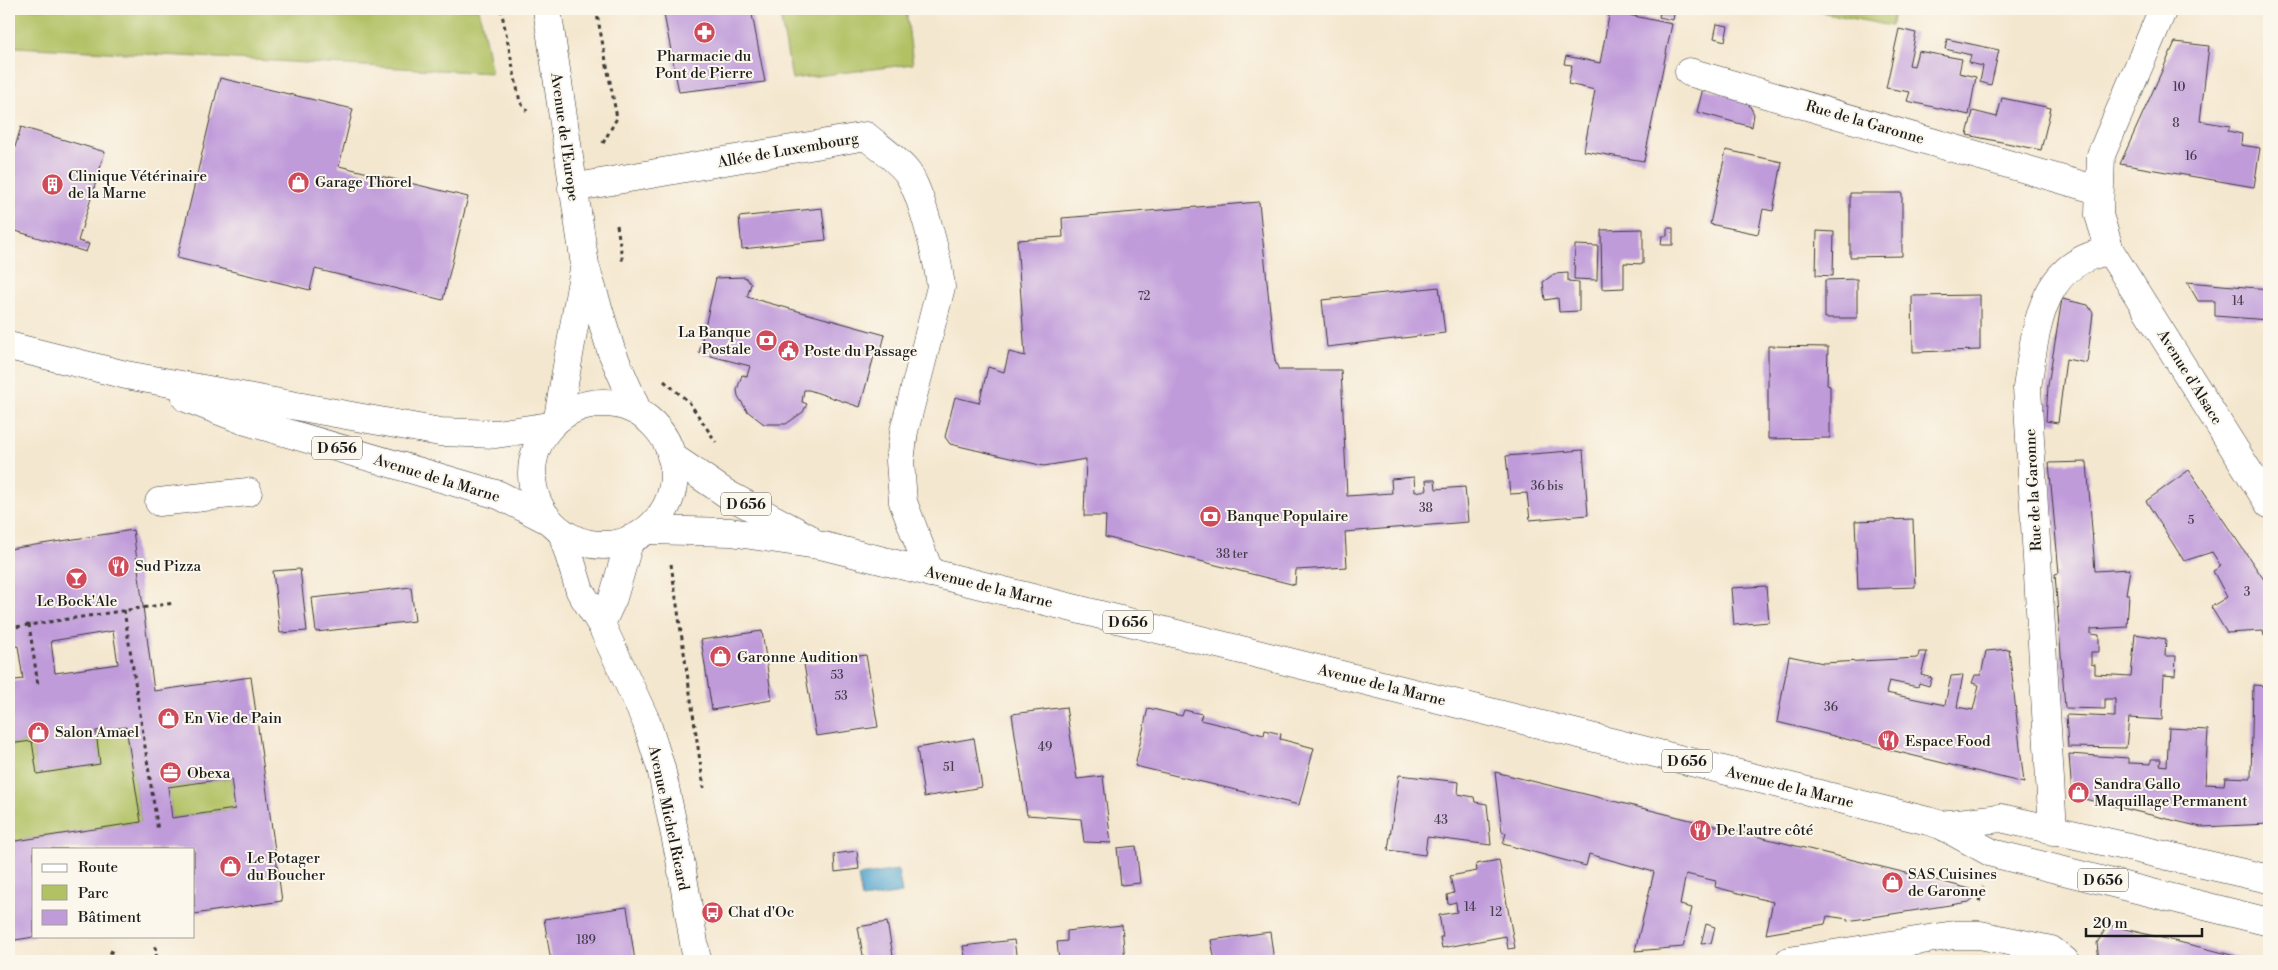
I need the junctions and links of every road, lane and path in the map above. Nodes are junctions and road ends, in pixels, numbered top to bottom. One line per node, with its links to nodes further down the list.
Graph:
1 (500, 9): 6 (path)
2 (546, 9): 8 (main road, Avenue de l'Europe)
3 (596, 9): 7 (path)
4 (2163, 9): 9 (main road)
5 (1689, 72): 9 (main road, Rue de la Garonne)
6 (532, 118)
7 (602, 145)
8 (572, 188): 12 (main road, Avenue de l'Europe); 28 (main road, Allée de Luxembourg)
9 (2098, 190): 11 (main road)
10 (617, 225): 13 (path)
11 (2110, 251): 23 (main road, Avenue d'Alsace); 38 (main road, Rue de la Garonne)
12 (585, 265): 17 (main road, Avenue de l'Europe); 18 (main road, Avenue de l'Europe)
13 (624, 274)
14 (9, 346): 15 (main road, Avenue de la Marne / D 656)
15 (126, 375): 18 (main road, Avenue de la Marne / D 656); 24 (main road, Avenue de la Marne / D 656)
16 (659, 377): 19 (path)
17 (638, 412): 18 (main road); 20 (main road)
18 (554, 422): 24 (main road)
19 (722, 448)
20 (671, 456): 25 (main road); 26 (main road, Avenue de la Marne / D 656)
21 (248, 492): 22 (main road)
22 (159, 502)
23 (2269, 504)
24 (555, 526): 25 (main road); 32 (main road, Avenue Michel Ricard)
25 (639, 534): 26 (main road, Avenue de la Marne / D 656); 32 (main road)
26 (824, 546): 28 (main road, Avenue de la Marne / D 656)
27 (670, 557): 35 (path)
28 (930, 573): 36 (main road, Avenue de la Marne / D 656)
29 (174, 603): 30 (path)
30 (124, 610): 31 (path); 37 (path)
31 (29, 624): 33 (path); 34 (path)
32 (601, 624): 45 (main road, Avenue Michel Ricard)
33 (9, 628)
34 (38, 685)
35 (704, 788)
36 (1941, 825): 38 (main road, Avenue de la Marne / D 656); 40 (main road, Avenue de la Marne / D 656)
37 (158, 831)
38 (2053, 831): 39 (main road, Avenue de la Marne / D 656)
39 (2269, 878)
40 (2269, 922)
41 (155, 946): 44 (path)
42 (112, 950): 43 (path)
43 (107, 961)
44 (157, 961)
45 (697, 961)
46 (1789, 961): 47 (main road)
47 (2065, 961)

